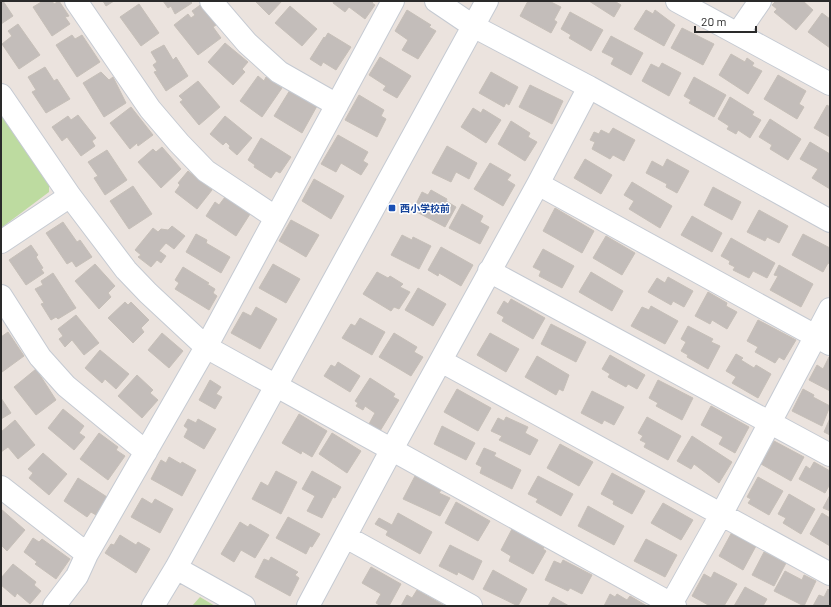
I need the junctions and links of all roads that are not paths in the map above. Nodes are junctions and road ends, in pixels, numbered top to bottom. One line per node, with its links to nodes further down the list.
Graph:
1 (76, 1): 16 (street)
2 (211, 1): 13 (street)
3 (393, 1): 13 (street)
4 (436, 1): 8 (street)
5 (487, 1): 8 (street)
6 (677, 1): 9 (street)
7 (760, 1): 9 (street)
8 (473, 26): 11 (street); 25 (street)
9 (738, 33): 10 (street)
10 (830, 84)
11 (589, 88): 14 (street); 17 (street)
12 (1, 95): 15 (street)
13 (337, 105): 16 (street)
14 (538, 184): 19 (street); 22 (street)
15 (70, 196): 18 (street); 23 (street)
16 (275, 217): 23 (street)
17 (830, 221)
18 (1, 242)
19 (490, 271): 24 (street); 26 (street)
20 (1, 296): 28 (street)
21 (830, 309): 22 (street)
22 (822, 340): 26 (street)
23 (206, 347): 25 (street); 28 (street)
24 (441, 361): 27 (street); 31 (street)
25 (275, 385): 27 (street); 34 (street)
26 (771, 423): 29 (street); 31 (street)
27 (392, 449): 32 (street); 36 (street)
28 (146, 452): 33 (street)
29 (830, 455)
30 (1, 487): 33 (street)
31 (721, 515): 35 (street); 36 (street)
32 (346, 538): 40 (street); 41 (street)
33 (87, 554): 37 (street)
34 (176, 568): 38 (street); 39 (street)
35 (830, 574)
36 (672, 605)
37 (54, 606)
38 (153, 606)
39 (244, 606)
40 (308, 606)
41 (471, 606)

